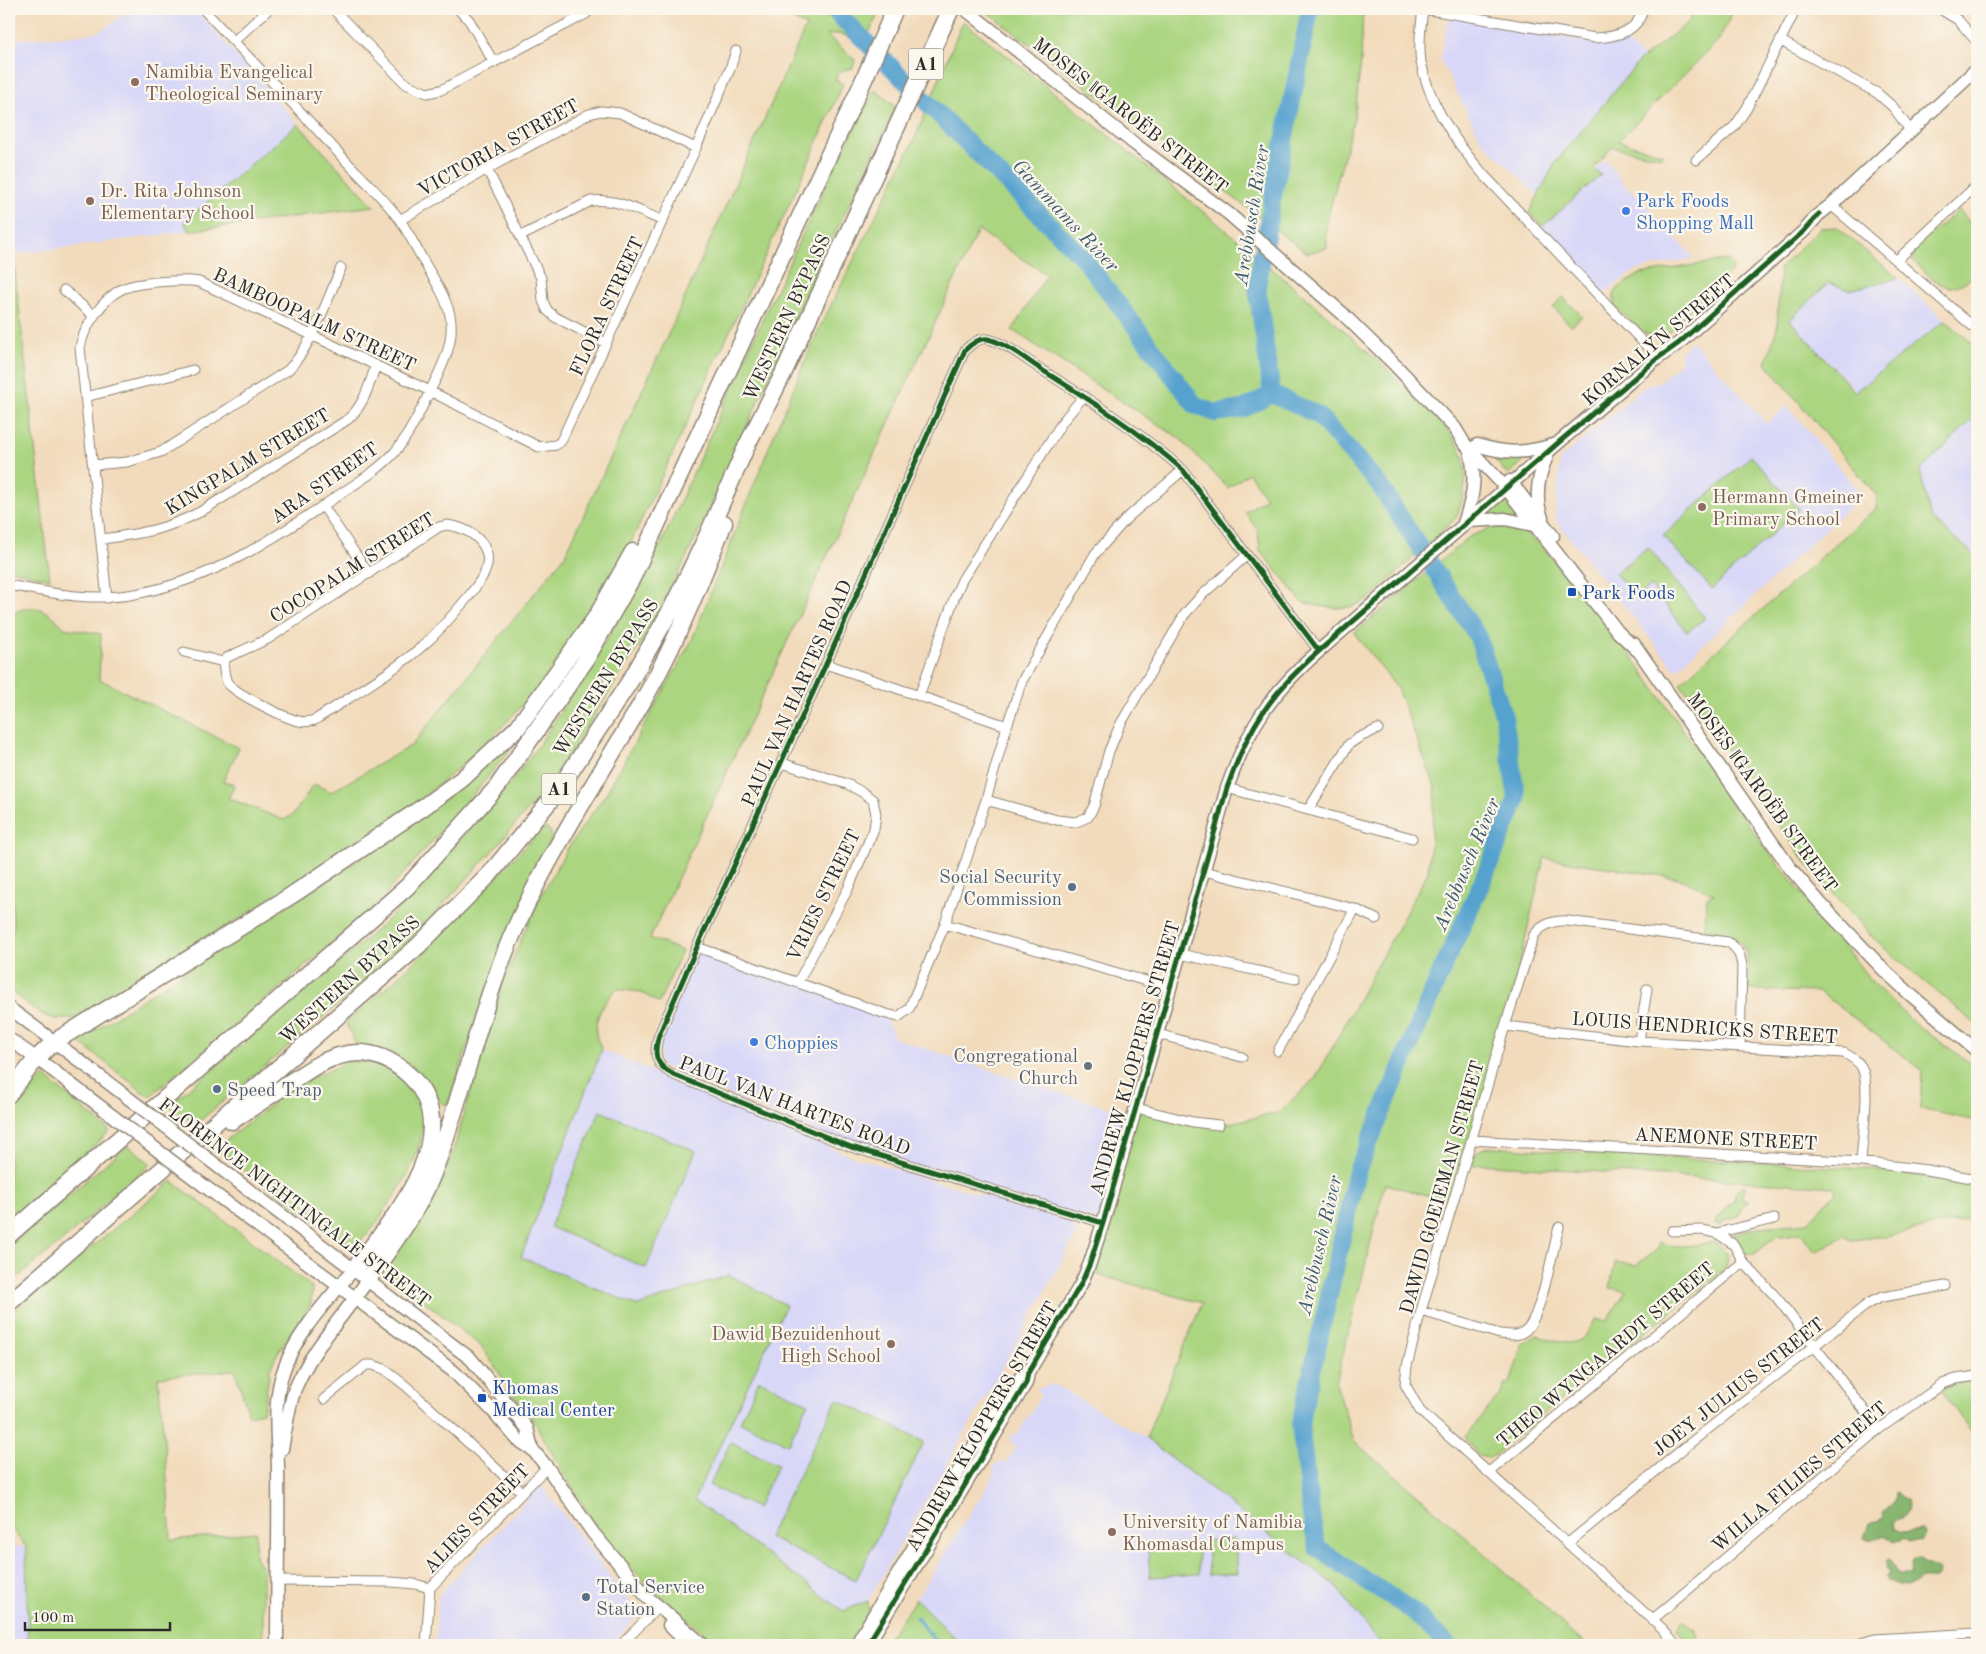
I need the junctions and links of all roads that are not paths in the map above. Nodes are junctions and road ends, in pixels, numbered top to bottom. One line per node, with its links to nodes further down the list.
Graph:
1 (203, 9): 13 (street, ARA STREET)
2 (269, 9): 13 (street)
3 (333, 9): 17 (street)
4 (458, 9): 17 (street)
5 (590, 9): 17 (street)
6 (895, 9): 44 (highway, WESTERN BYPASS)
7 (951, 9): 38 (highway, WESTERN BYPASS / A1)
8 (964, 9): 42 (main road, MOSES ǁGAROËB STREET)
9 (1424, 9): 10 (street); 35 (street, KORNALYN STREET)
10 (1643, 9)
11 (1796, 9): 14 (street)
12 (1940, 9): 15 (street)
13 (234, 41): 25 (street, ARA STREET)
14 (1781, 42): 19 (street); 21 (street)
15 (1977, 42)
16 (736, 51): 20 (street, FLORA STREET)
17 (494, 63)
18 (1977, 69): 19 (main road, KORNALYN STREET)
19 (1910, 130): 24 (main road, KORNALYN STREET)
20 (696, 148): 22 (street, VICTORIA STREET); 26 (street, FLORA STREET)
21 (1696, 160)
22 (487, 169): 25 (street, VICTORIA STREET); 27 (street)
23 (1977, 184): 28 (street)
24 (1831, 205): 28 (street); 35 (main road, KORNALYN STREET)
25 (400, 220): 39 (street, ARA STREET)
26 (663, 221): 27 (street); 34 (street, FLORA STREET)
27 (521, 236): 34 (street)
28 (1896, 261): 32 (street)
29 (341, 268): 33 (street)
30 (64, 290): 31 (street)
31 (94, 316): 33 (street, BAMBOOPALM STREET); 41 (street, BAMBOOPALM STREET)
32 (1977, 330)
33 (311, 334): 36 (street, BAMBOOPALM STREET); 45 (street)
34 (606, 343): 39 (street, FLORA STREET)
35 (1663, 354): 43 (main road, KORNALYN STREET)
36 (376, 365): 39 (street, BAMBOOPALM STREET); 51 (street, KINGPALM STREET)
37 (193, 370): 41 (street)
38 (782, 376): 93 (highway, WESTERN BYPASS / A1); 104 (highway)
39 (430, 391): 48 (street, ARA STREET)
40 (1084, 396): 46 (street, PAUL VAN HARTES ROAD); 59 (street, PAUL VAN HARTES ROAD); 60 (street)
41 (85, 397): 45 (street, BAMBOOPALM STREET)
42 (1474, 447): 43 (main road); 47 (main road, MOSES ǁGAROËB STREET); 49 (main road)
43 (1553, 447): 47 (main road, KORNALYN STREET); 50 (main road)
44 (685, 461): 83 (highway); 101 (highway, WESTERN BYPASS)
45 (94, 465): 51 (street, BAMBOOPALM STREET)
46 (1183, 470): 52 (street, PAUL VAN HARTES ROAD); 61 (street)
47 (1509, 485): 49 (main road); 50 (main road, MOSES ǁGAROËB STREET)
48 (322, 506): 53 (street); 55 (street, ARA STREET)
49 (1465, 524): 50 (main road); 56 (main road, ANDREW KLOPPERS STREET)
50 (1538, 524): 86 (main road, MOSES ǁGAROËB STREET)
51 (101, 539): 55 (street, BAMBOOPALM STREET)
52 (1246, 556): 56 (street, PAUL VAN HARTES ROAD); 65 (street)
53 (369, 574): 58 (street, COCOPALM STREET); 58 (street, COCOPALM STREET)
54 (9, 585): 55 (street, ARA STREET)
55 (107, 598)
56 (1319, 651): 64 (main road, ANDREW KLOPPERS STREET)
57 (184, 652): 58 (street)
58 (223, 662)
59 (826, 664): 60 (street); 63 (street, PAUL VAN HARTES ROAD)
60 (920, 696): 61 (street)
61 (1007, 726): 65 (street)
62 (1378, 730): 66 (street)
63 (782, 763): 72 (street, PAUL VAN HARTES ROAD); 75 (street, VRIES STREET)
64 (1228, 788): 66 (street); 68 (main road, ANDREW KLOPPERS STREET)
65 (986, 800): 71 (street)
66 (1308, 810): 67 (street)
67 (1412, 838)
68 (1204, 872): 69 (street); 73 (main road, ANDREW KLOPPERS STREET)
69 (1355, 909): 70 (street); 85 (street)
70 (1376, 919)
71 (944, 924): 75 (street); 76 (street)
72 (697, 947): 75 (street); 97 (street, PAUL VAN HARTES ROAD)
73 (1180, 954): 74 (street); 76 (main road, ANDREW KLOPPERS STREET)
74 (1295, 979)
75 (798, 982)
76 (1171, 988): 80 (main road, ANDREW KLOPPERS STREET)
77 (1647, 989): 82 (street)
78 (9, 1008): 83 (main road, FLORENCE NIGHTINGALE STREET)
79 (1505, 1026): 82 (street, LOUIS HENDRICKS STREET); 84 (street, DAWID GOEIEMAN STREET); 92 (street, DAWID GOEIEMAN STREET)
80 (1158, 1034): 87 (street); 90 (main road, ANDREW KLOPPERS STREET)
81 (9, 1039): 88 (main road, FLORENCE NIGHTINGALE STREET)
82 (1639, 1041): 84 (street, LOUIS HENDRICKS STREET)
83 (54, 1042): 88 (highway); 103 (main road, FLORENCE NIGHTINGALE STREET, bridge)
84 (1740, 1046): 94 (street, LOUIS HENDRICKS STREET)
85 (1278, 1051)
86 (1977, 1051)
87 (1242, 1057)
88 (36, 1059): 89 (highway); 106 (main road, FLORENCE NIGHTINGALE STREET, bridge)
89 (9, 1094)
90 (1136, 1108): 91 (street); 97 (main road, ANDREW KLOPPERS STREET)
91 (1219, 1125)
92 (1472, 1140): 94 (street, ANEMONE STREET); 109 (street, DAWID GOEIEMAN STREET)
93 (180, 1155): 103 (highway); 108 (highway, WESTERN BYPASS / A1)
94 (1861, 1162): 95 (street, ANEMONE STREET)
95 (1977, 1179)
96 (1774, 1219): 100 (street)
97 (1103, 1223): 111 (main road, ANDREW KLOPPERS STREET)
98 (1559, 1227): 109 (street)
99 (1672, 1231): 100 (street)
100 (1717, 1234): 102 (street)
101 (9, 1235)
102 (1743, 1262): 110 (street); 118 (street, THEO WYNGAARDT STREET)
103 (353, 1270): 104 (main road, FLORENCE NIGHTINGALE STREET); 106 (main road)
104 (368, 1281): 107 (main road); 115 (main road, FLORENCE NIGHTINGALE STREET)
105 (1944, 1286): 110 (street, JOEY JULIUS STREET)
106 (339, 1287): 107 (main road, FLORENCE NIGHTINGALE STREET); 117 (main road)
107 (355, 1299): 115 (main road, FLORENCE NIGHTINGALE STREET); 117 (main road)
108 (9, 1303)
109 (1421, 1311): 118 (street, DAWID GOEIEMAN STREET)
110 (1815, 1346): 114 (street); 120 (street, JOEY JULIUS STREET)
111 (1028, 1373): 131 (main road, ANDREW KLOPPERS STREET); 132 (main road, ANDREW KLOPPERS STREET)
112 (1977, 1376): 114 (street, WILLA FILIES STREET)
113 (324, 1400): 119 (street)
114 (1879, 1429): 124 (street, WILLA FILIES STREET)
115 (532, 1448): 116 (main road, FLORENCE NIGHTINGALE STREET)
116 (547, 1467): 119 (street, ALIES STREET); 123 (main road, FLORENCE NIGHTINGALE STREET)
117 (278, 1469): 121 (main road)
118 (1489, 1472): 120 (street, DAWID GOEIEMAN STREET)
119 (522, 1492): 122 (street, ALIES STREET)
120 (1567, 1544): 124 (street, DAWID GOEIEMAN STREET)
121 (277, 1581): 122 (street, ALIES STREET); 126 (main road)
122 (430, 1588): 127 (street)
123 (656, 1607): 128 (street); 129 (main road, FLORENCE NIGHTINGALE STREET); 130 (main road, FLORENCE NIGHTINGALE STREET)
124 (1652, 1620): 133 (street, DAWID GOEIEMAN STREET)
125 (1977, 1633): 134 (street)
126 (277, 1645)
127 (426, 1645)
128 (622, 1645)
129 (689, 1645)
130 (703, 1645)
131 (856, 1645)
132 (867, 1645)
133 (1676, 1645)
134 (1854, 1645)

